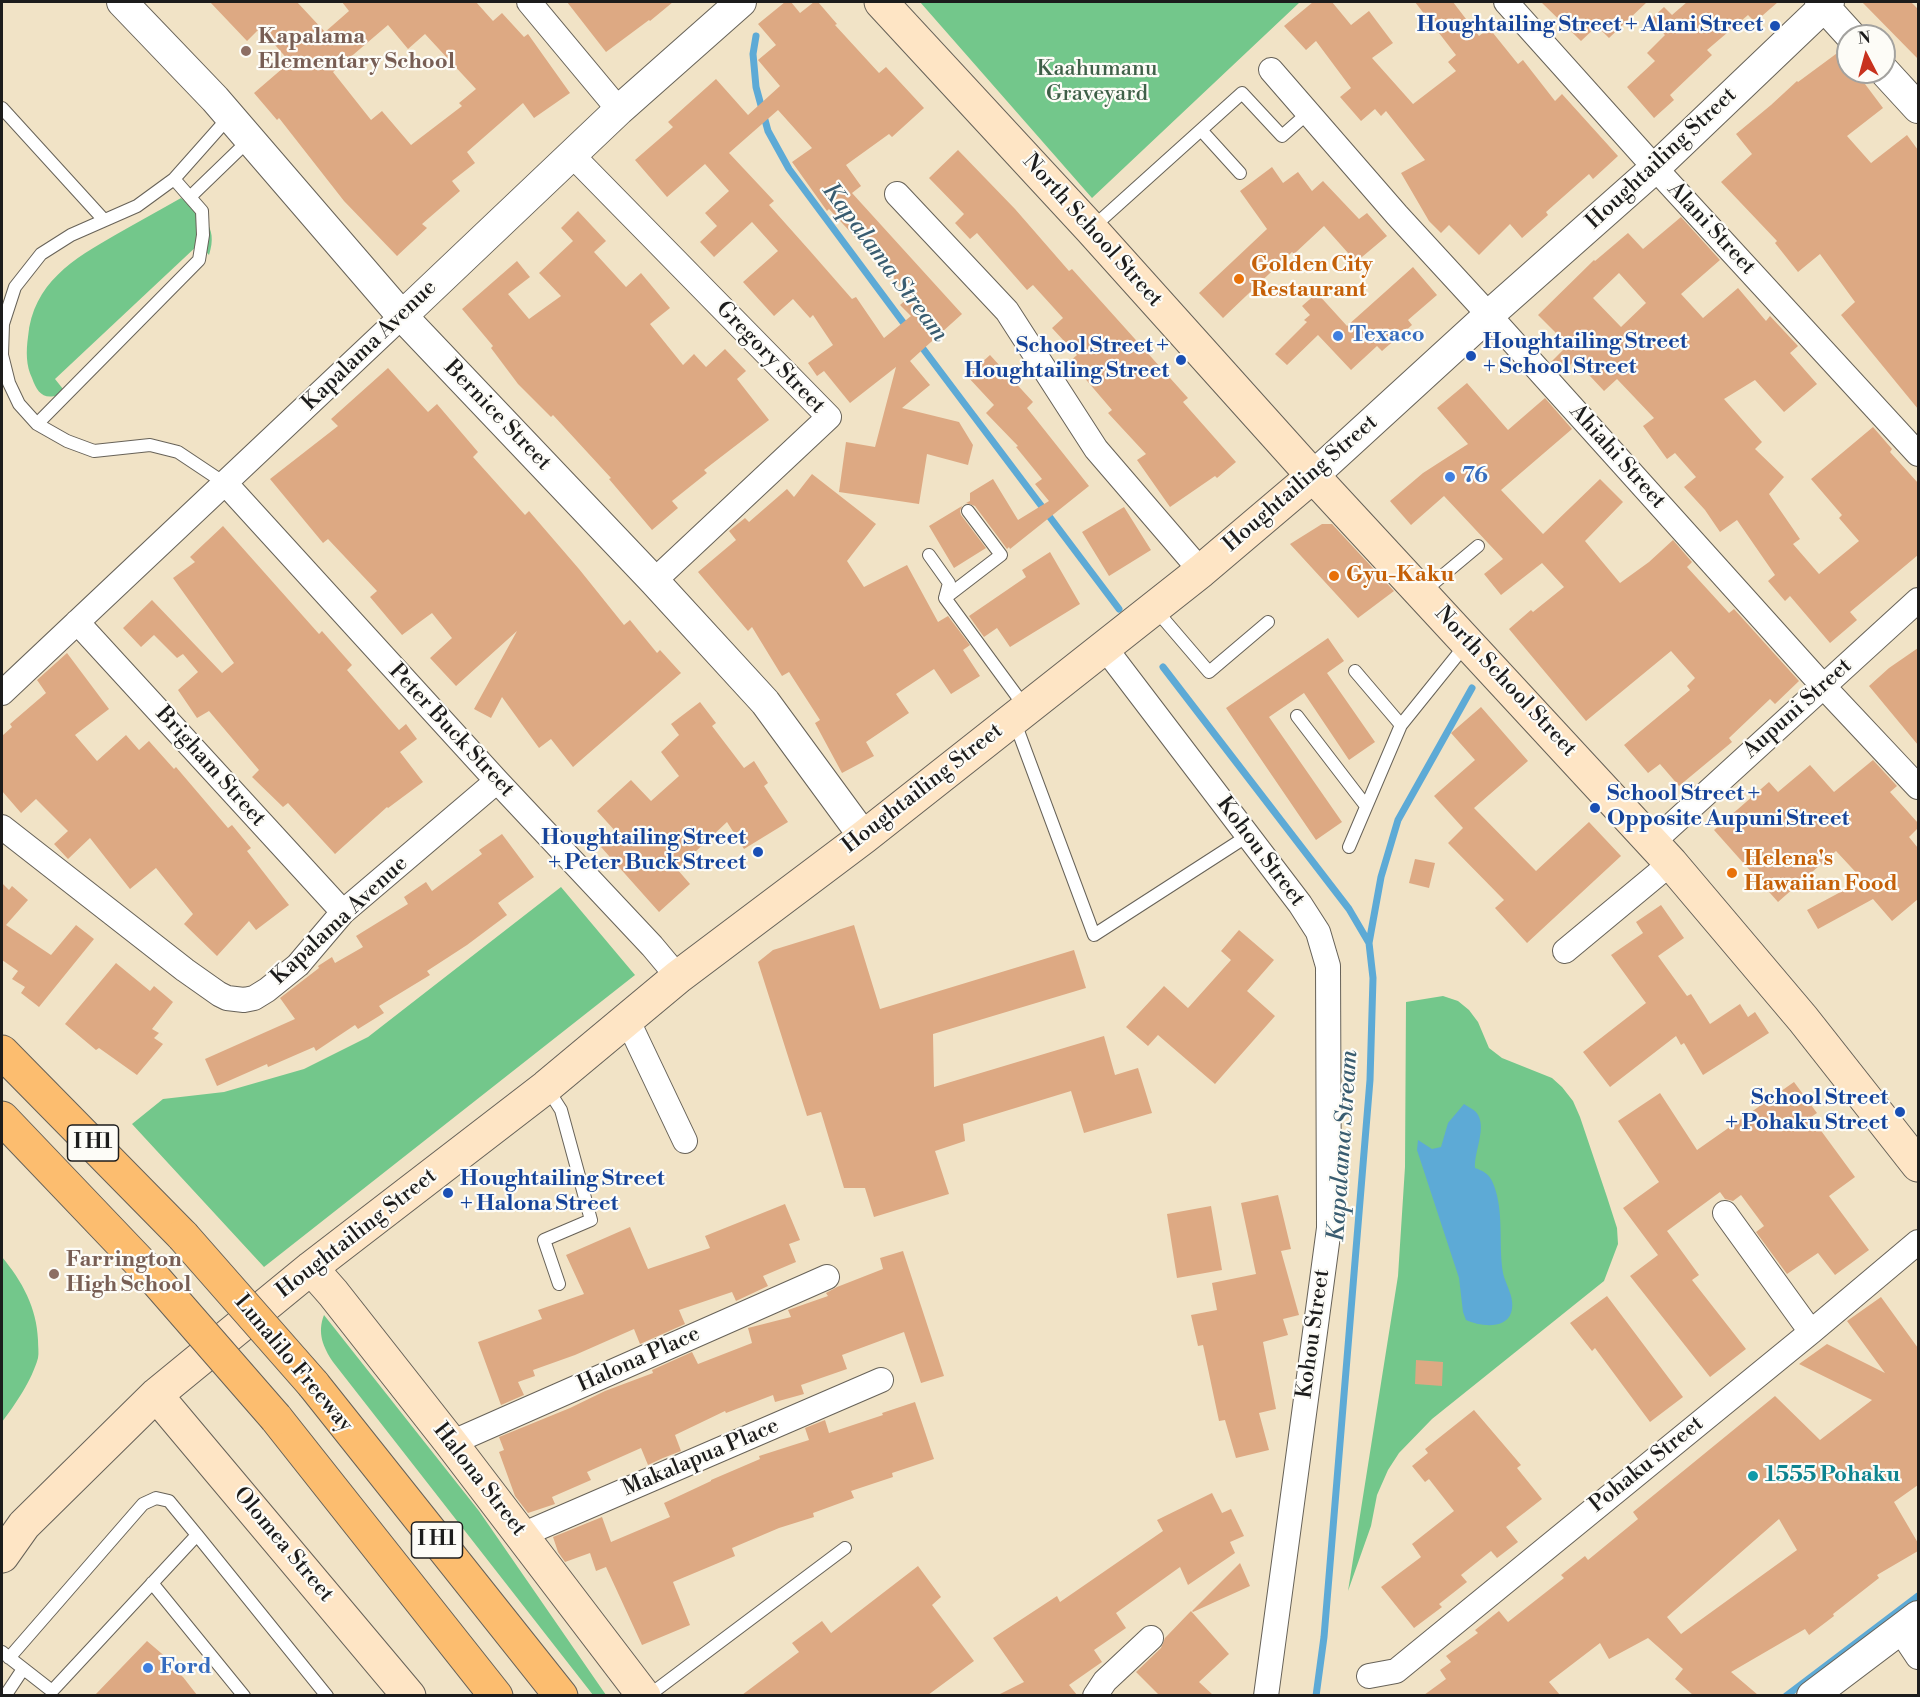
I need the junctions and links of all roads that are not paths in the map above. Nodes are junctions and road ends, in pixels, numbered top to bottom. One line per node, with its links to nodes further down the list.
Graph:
1 (122, 2): 14 (street, Bernice Street)
2 (529, 2): 12 (street)
3 (741, 2): 12 (street, Kapalama Avenue)
4 (880, 2): 24 (main road, North School Street)
5 (1506, 2): 18 (street, Alani Street)
6 (1824, 3): 7 (street); 18 (street, Houghtailing Street)
7 (1841, 24)
8 (1271, 70): 13 (street, Ahiahi Street)
9 (1896, 84): 11 (street)
10 (2, 108): 23 (lane)
11 (1918, 108)
12 (619, 110): 17 (street, Kapalama Avenue)
13 (1308, 113): 15 (lane); 25 (street, Ahiahi Street)
14 (229, 117): 16 (street, Bernice Street); 20 (lane)
15 (1201, 130): 19 (lane); 24 (lane)
16 (249, 140): 22 (lane); 26 (street, Bernice Street)
17 (572, 155): 26 (street, Kapalama Avenue); 35 (street, Gregory Street)
18 (1655, 168): 25 (street, Houghtailing Street); 28 (street, Alani Street)
19 (1240, 173)
20 (174, 179): 22 (lane); 23 (lane)
21 (897, 194): 34 (street)
22 (190, 197): 27 (lane)
23 (104, 220): 27 (lane)
24 (1091, 229): 29 (main road, North School Street)
25 (1489, 315): 29 (street, Houghtailing Street); 45 (street, Ahiahi Street)
26 (402, 316): 30 (street, Kapalama Avenue); 35 (street, Bernice Street)
27 (37, 424): 30 (lane)
28 (1918, 454)
29 (1313, 476): 34 (main road, Houghtailing Street); 36 (main road, North School Street)
30 (226, 484): 40 (street, Kapalama Avenue); 50 (street, Peter Buck Street)
31 (968, 510): 37 (lane)
32 (1478, 546): 36 (lane)
33 (929, 555): 37 (lane)
34 (1202, 571): 39 (main road, Houghtailing Street)
35 (654, 581): 55 (street, Bernice Street)
36 (1422, 593): 42 (main road, North School Street)
37 (945, 598): 47 (lane)
38 (1918, 600): 45 (street, Aupuni Street)
39 (1154, 608): 41 (lane); 43 (main road, Houghtailing Street)
40 (77, 622): 46 (street, Kapalama Avenue); 58 (street, Brigham Street)
41 (1268, 622)
42 (1467, 642): 49 (lane); 57 (main road, North School Street)
43 (1105, 648): 47 (main road, Houghtailing Street); 54 (street, Kohou Street)
44 (1355, 671): 49 (lane)
45 (1823, 686): 51 (street, Ahiahi Street); 57 (street, Aupuni Street)
46 (2, 693)
47 (1020, 713): 54 (lane); 55 (main road, Houghtailing Street)
48 (1296, 716): 52 (lane)
49 (1401, 725): 52 (lane)
50 (497, 781): 58 (street, Kapalama Avenue); 60 (street, Peter Buck Street)
51 (1918, 787)
52 (1366, 806): 56 (lane)
53 (2, 827): 58 (street, Kapalama Avenue)
54 (1249, 835): 95 (street, Kohou Street)
55 (864, 837): 60 (main road, Houghtailing Street)
56 (1349, 847)
57 (1662, 853): 59 (street, Aupuni Street); 66 (main road, North School Street)
58 (344, 912)
59 (1565, 951)
60 (678, 977): 61 (main road, Houghtailing Street)
61 (627, 1020): 63 (main road, Houghtailing Street); 65 (street)
62 (2, 1052): 92 (highway, Lunalilo Freeway / I H1, bridge)
63 (546, 1087): 69 (main road, Houghtailing Street); 71 (lane)
64 (2, 1118): 91 (highway, I H1, bridge)
65 (685, 1141)
66 (1918, 1165)
67 (1725, 1213): 72 (street)
68 (1918, 1242): 72 (street, Pohaku Street)
69 (311, 1268): 74 (main road, Houghtailing Street); 75 (main road, Halona Street)
70 (827, 1277): 75 (street, Halona Place)
71 (559, 1284)
72 (1810, 1332): 86 (street, Pohaku Street)
73 (881, 1380): 77 (street, Makalapua Place)
74 (156, 1395): 79 (main road, Houghtailing Street); 90 (main road, Olomea Street)
75 (451, 1443): 77 (main road, Halona Street)
76 (197, 1534): 80 (lane); 83 (lane); 89 (lane)
77 (522, 1535): 93 (main road, Halona Street)
78 (844, 1548): 93 (lane)
79 (2, 1556)
80 (152, 1583): 85 (lane); 88 (lane)
81 (1909, 1623): 84 (street); 96 (street)
82 (1151, 1638): 94 (street)
83 (5, 1655): 85 (lane)
84 (1918, 1657)
85 (23, 1669): 87 (lane)
86 (1369, 1676)
87 (5, 1695)
88 (244, 1695)
89 (327, 1695)
90 (409, 1695)
91 (496, 1695)
92 (561, 1695)
93 (646, 1695)
94 (1095, 1695)
95 (1266, 1695)
96 (1812, 1695)

